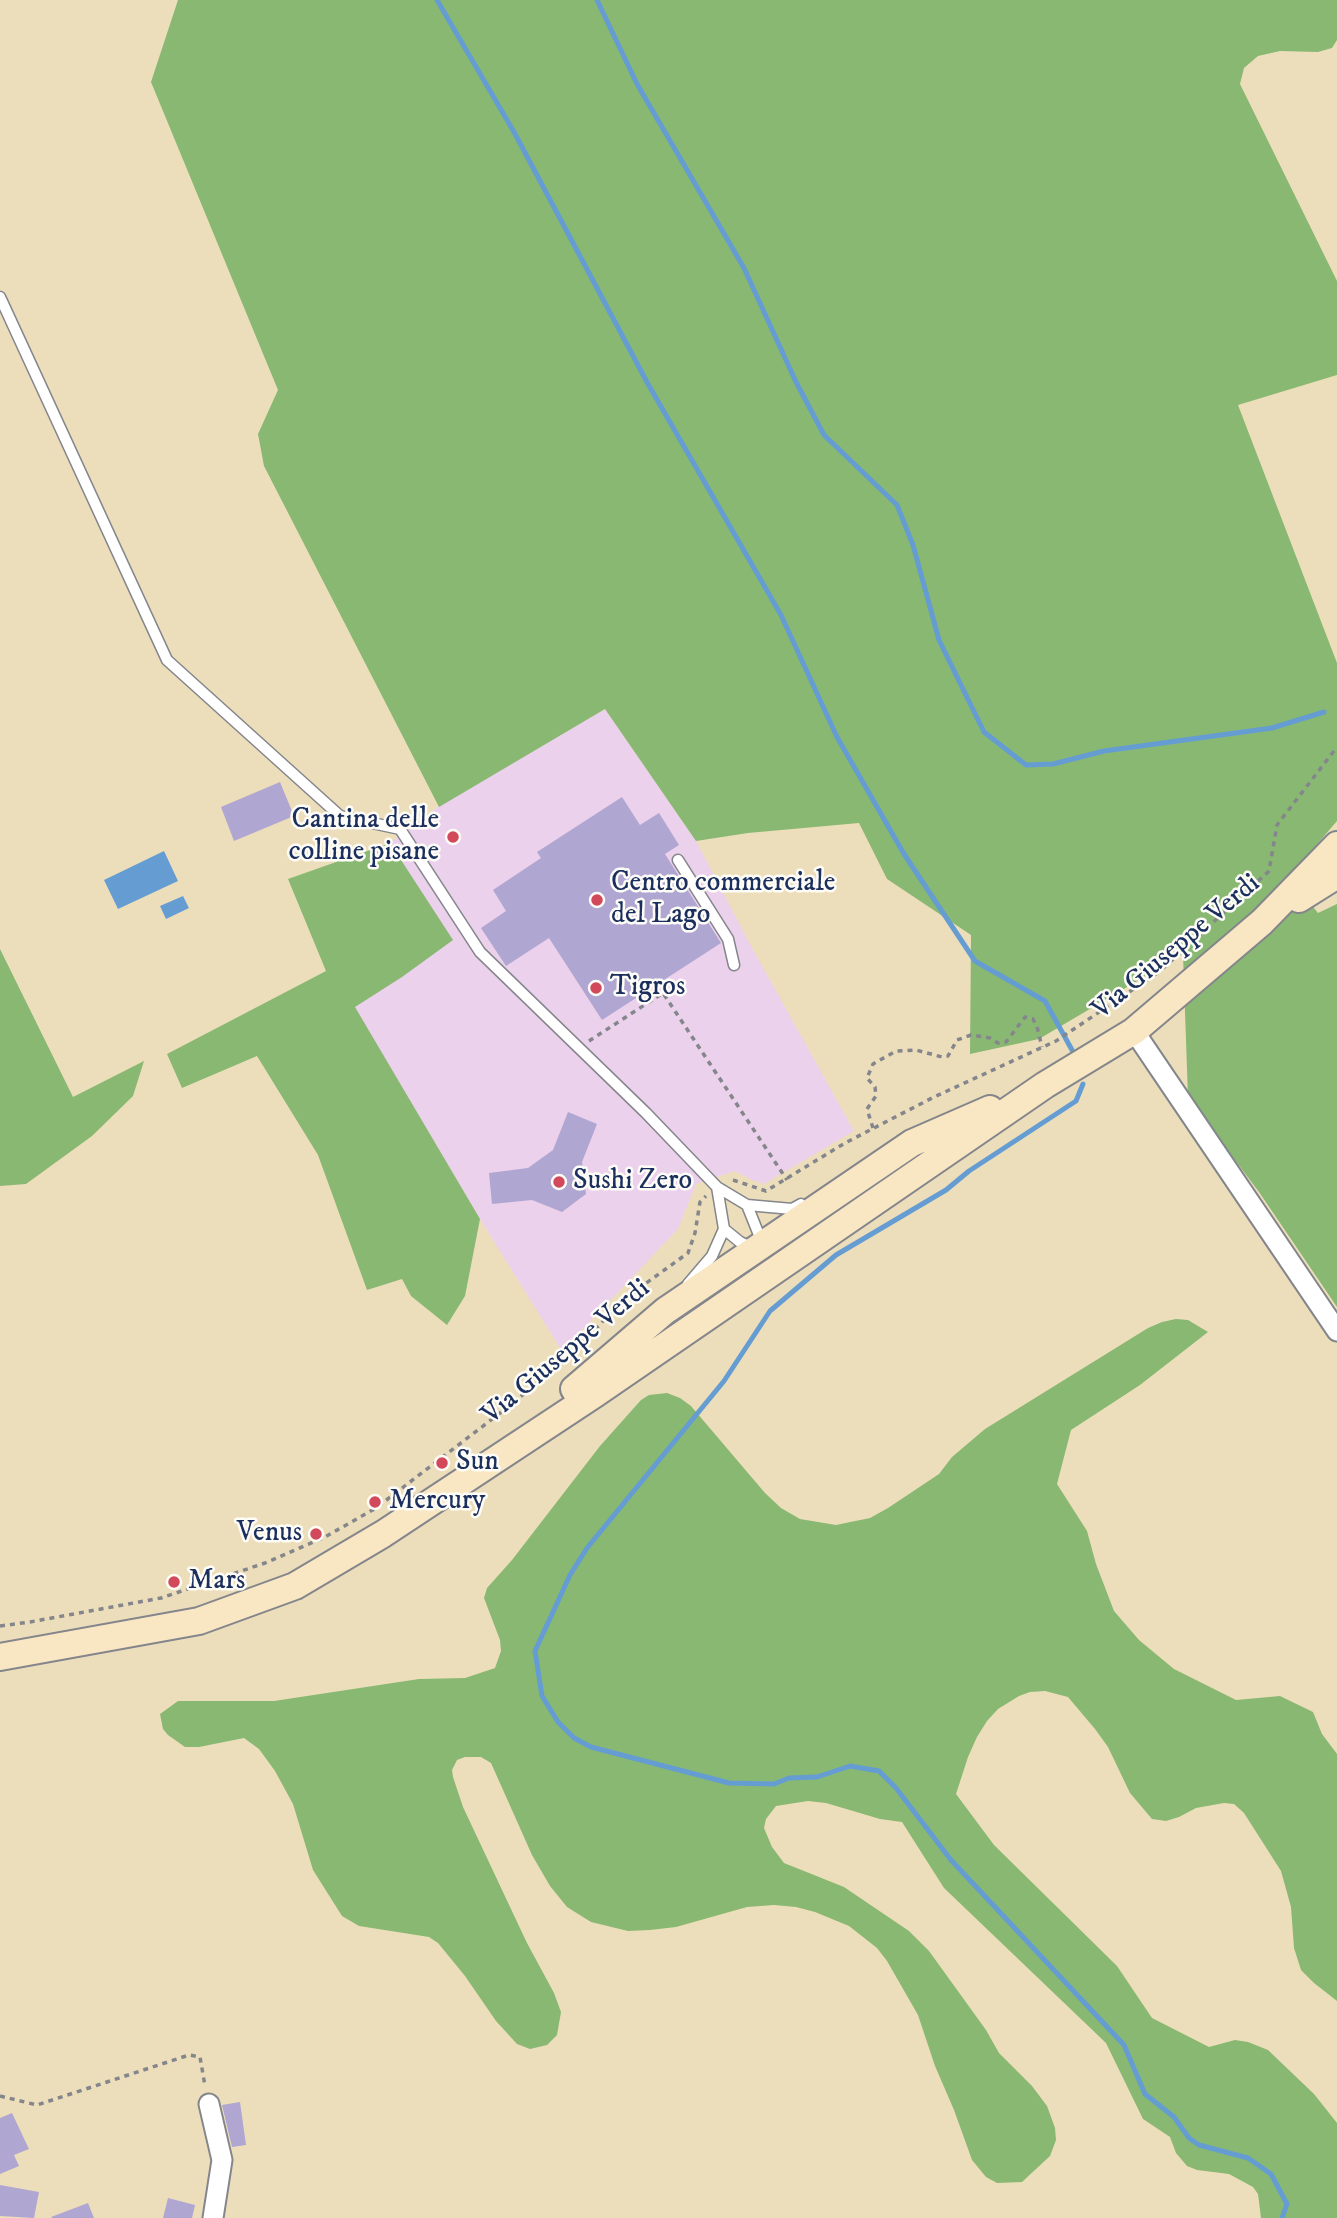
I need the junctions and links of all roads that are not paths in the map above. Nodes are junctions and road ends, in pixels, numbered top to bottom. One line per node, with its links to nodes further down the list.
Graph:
1 (0, 297): 10 (lane)
2 (1337, 845): 5 (main road, Via Giuseppe Verdi)
3 (678, 860): 6 (lane)
4 (1337, 875): 5 (main road)
5 (1262, 922): 7 (main road, Via Giuseppe Verdi)
6 (734, 965)
7 (1134, 1031): 8 (main road, Via Giuseppe Verdi); 16 (street)
8 (1045, 1085): 9 (main road, Via Giuseppe Verdi); 11 (main road, Via Giuseppe Verdi)
9 (912, 1143): 12 (lane); 14 (main road, Via Giuseppe Verdi)
10 (717, 1188): 12 (lane); 13 (lane)
11 (882, 1196): 14 (main road, Via Giuseppe Verdi); 17 (main road, Via Giuseppe Verdi)
12 (747, 1205): 14 (lane)
13 (724, 1230): 14 (lane); 15 (lane)
14 (757, 1250): 15 (main road, Via Giuseppe Verdi); 17 (main road, Via Giuseppe Verdi)
15 (665, 1311): 18 (main road, Via Giuseppe Verdi)
16 (1337, 1331)
17 (677, 1337): 18 (main road, Via Giuseppe Verdi)
18 (462, 1482): 19 (main road)
19 (0, 1657)
20 (209, 2104): 21 (street)
21 (213, 2218)

